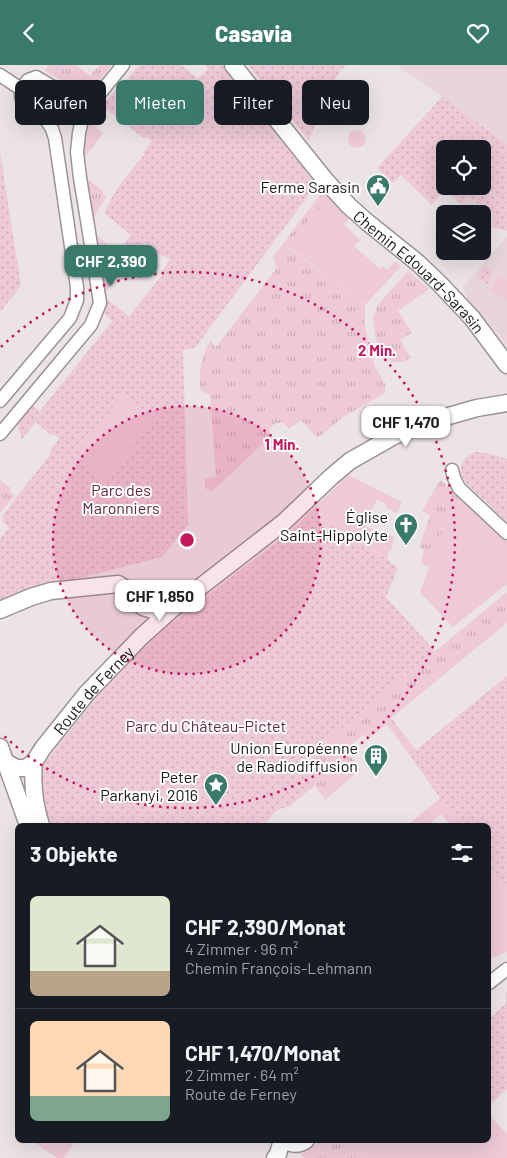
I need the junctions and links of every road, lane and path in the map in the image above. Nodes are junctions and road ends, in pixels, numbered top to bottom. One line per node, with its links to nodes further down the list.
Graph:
1 (123, 65): 7 (street)
2 (233, 65): 10 (street, Chemin Edouard-Sarasin)
3 (0, 75): 6 (street)
4 (28, 80): 5 (street)
5 (41, 80)
6 (15, 85)
7 (106, 86)
8 (49, 125): 11 (street)
9 (81, 125): 13 (street)
10 (507, 365)
11 (0, 401)
12 (507, 403): 18 (street, Route de Ferney)
13 (5, 418): 14 (street)
14 (0, 434)
15 (452, 470): 16 (street)
16 (507, 533)
17 (143, 607): 18 (street); 19 (street); 20 (street)
18 (172, 609): 20 (street, Route de Ferney)
19 (0, 610)
20 (141, 637): 23 (street, Route de Ferney)
21 (0, 747): 22 (street)
22 (6, 762): 23 (street); 24 (street)
23 (34, 762): 25 (street)
24 (27, 823)
25 (41, 823)
26 (507, 969): 27 (street)
27 (491, 981)
28 (290, 1143): 30 (street)
29 (291, 1143): 31 (street)
30 (275, 1158)
31 (285, 1158)

